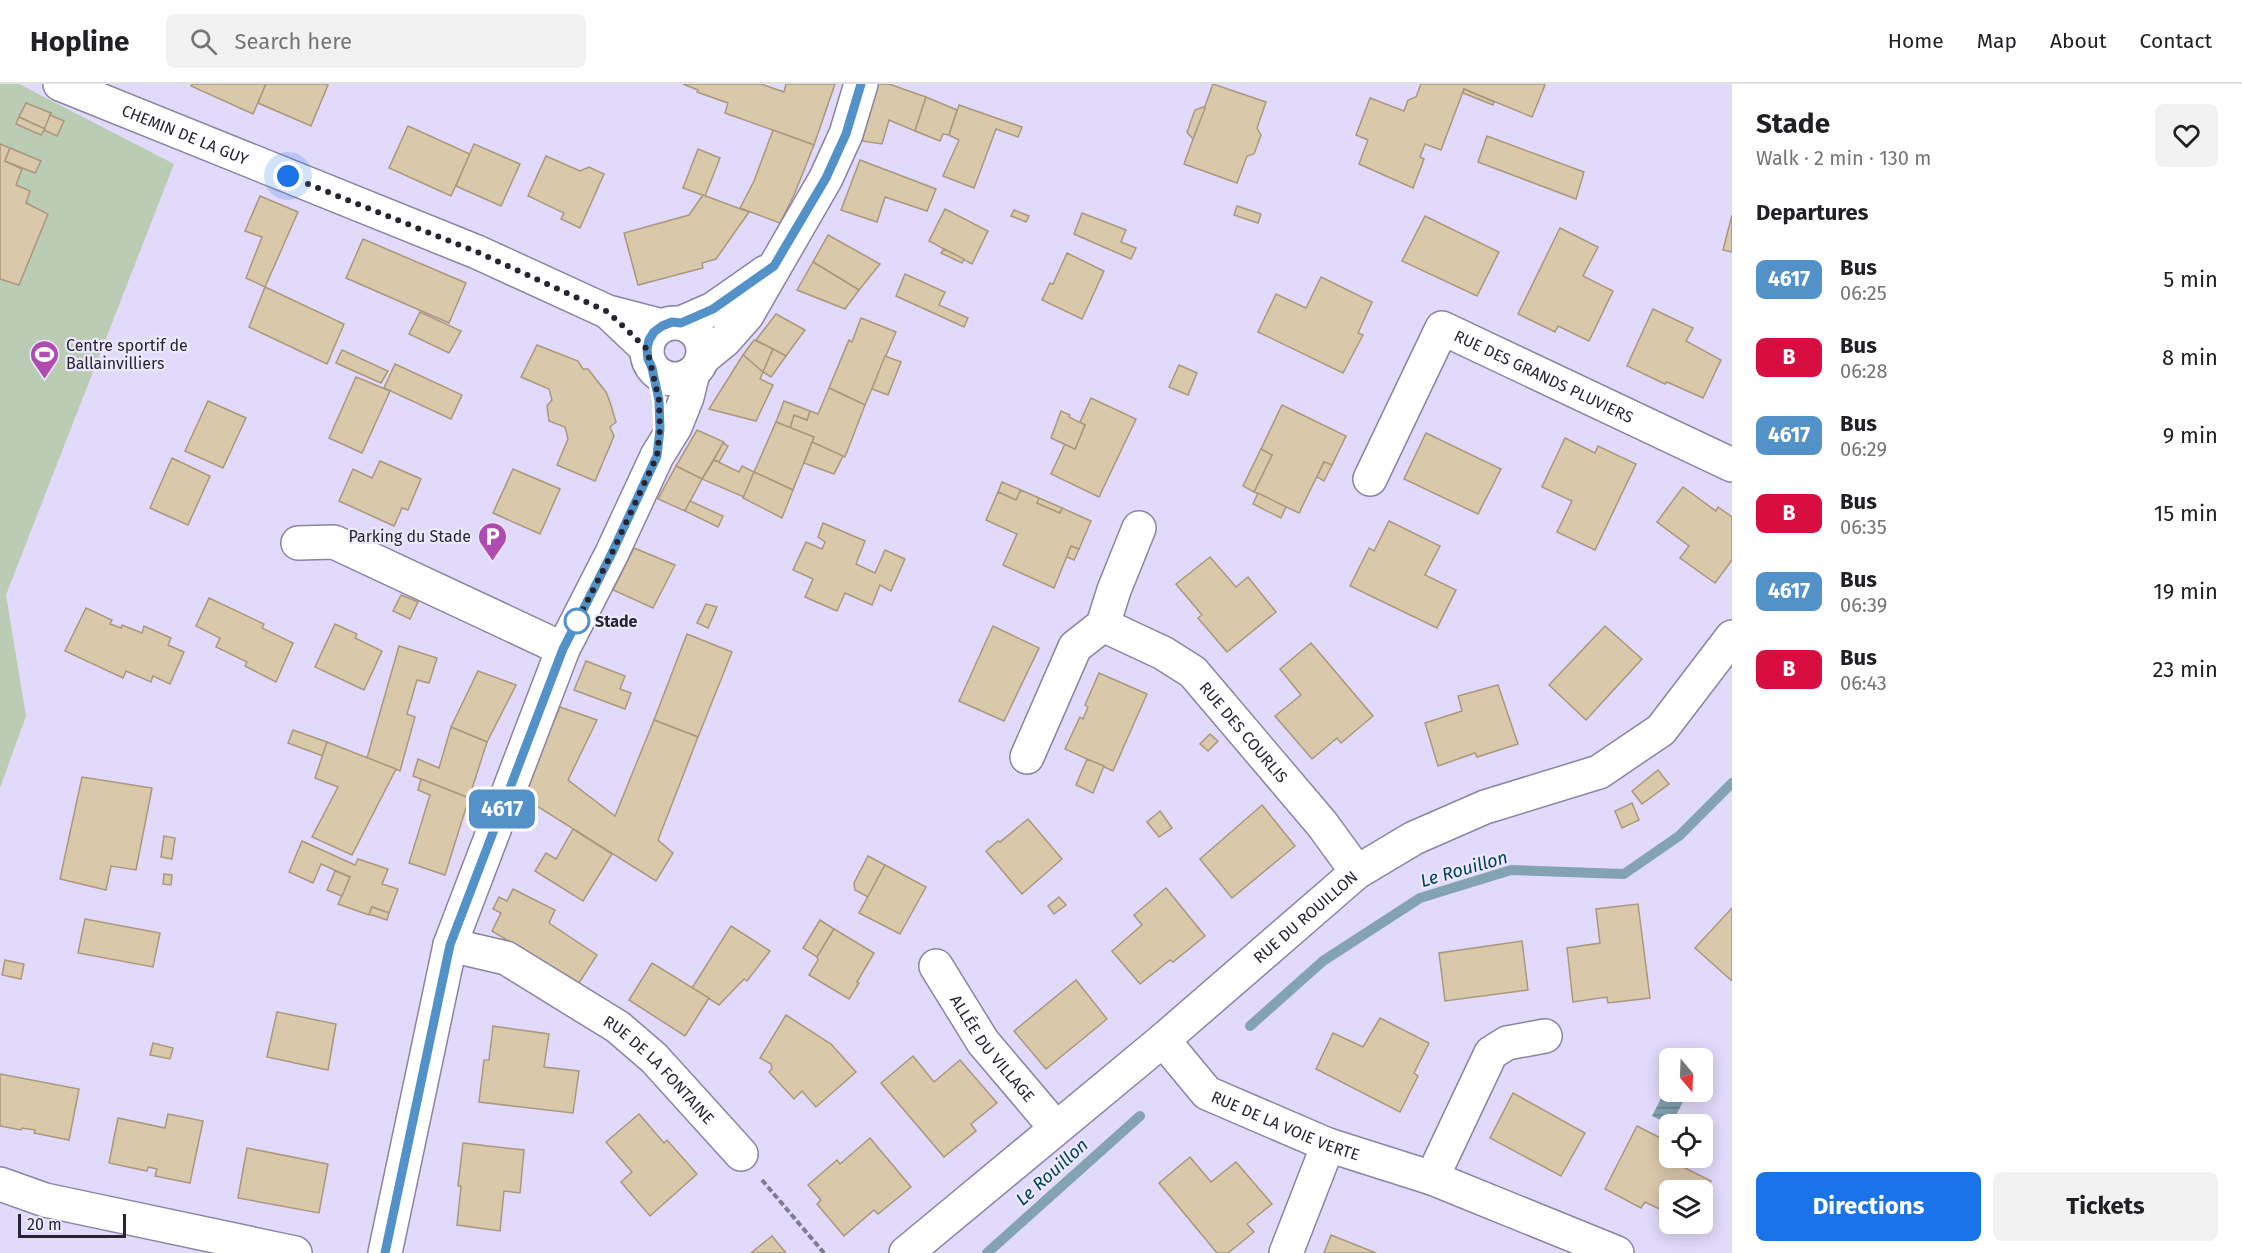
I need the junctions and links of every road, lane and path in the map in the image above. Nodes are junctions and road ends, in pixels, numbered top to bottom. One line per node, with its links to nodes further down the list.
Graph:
1 (60, 84): 4 (street, CHEMIN DE LA GUY)
2 (861, 84): 3 (street)
3 (774, 266): 4 (street); 5 (street)
4 (661, 341): 5 (street); 5 (street, CHEMIN DE LA GUY); 6 (street)
5 (698, 366): 6 (street)
6 (657, 456): 13 (street)
7 (1732, 465): 8 (street, RUE DES GRANDS PLUVIERS)
8 (1370, 479)
9 (1139, 528): 11 (street)
10 (298, 543): 13 (street)
11 (1103, 625): 14 (street); 15 (street, RUE DES COURLIS)
12 (1732, 637): 15 (street, RUE DU ROUILLON)
13 (563, 649): 16 (street)
14 (1027, 757)
15 (1357, 872): 19 (street, RUE DU ROUILLON)
16 (450, 945): 22 (street, RUE DE LA FONTAINE); 26 (street)
17 (936, 966): 20 (street, ALLÉE DU VILLAGE)
18 (1545, 1036): 23 (street)
19 (1163, 1040): 20 (street, RUE DU ROUILLON); 21 (street, RUE DE LA VOIE VERTE)
20 (1056, 1127): 28 (street, RUE DU ROUILLON)
21 (1328, 1144): 23 (street, RUE DE LA VOIE VERTE); 29 (street)
22 (741, 1154): 27 (path)
23 (1432, 1178): 30 (street, RUE DE LA VOIE VERTE)
24 (0, 1184): 25 (street)
25 (295, 1253)
26 (385, 1253)
27 (824, 1253)
28 (906, 1253)
29 (1286, 1253)
30 (1617, 1253)

